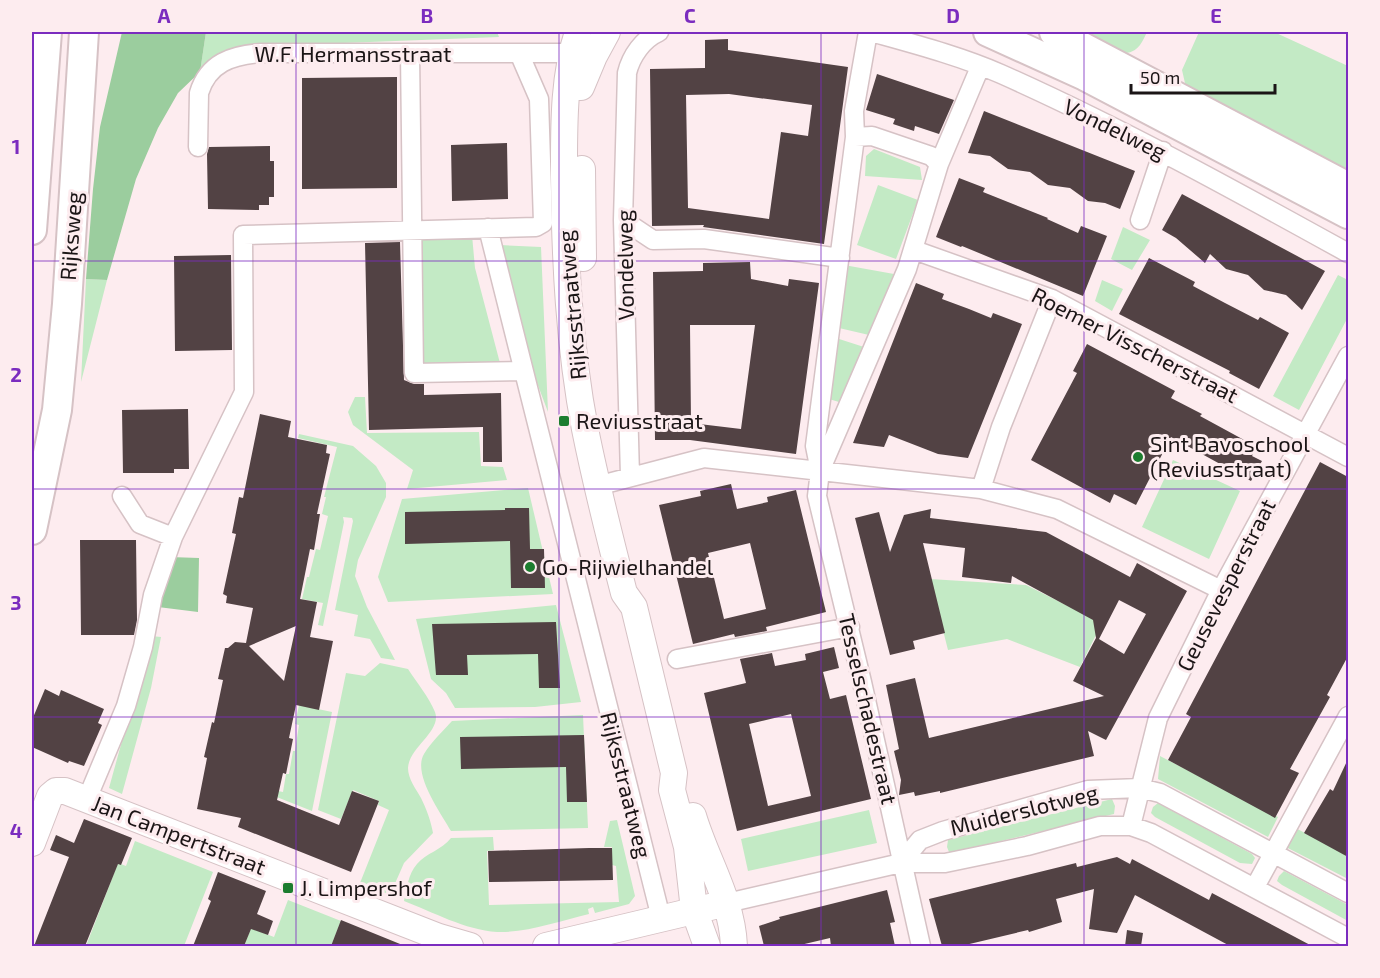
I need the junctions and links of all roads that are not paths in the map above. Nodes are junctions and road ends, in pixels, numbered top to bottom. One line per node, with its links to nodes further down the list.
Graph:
1 (47, 32): 25 (main road, Rijksweg)
2 (607, 32): 12 (main road, Rijksstraatweg)
3 (659, 32): 21 (street, Vondelweg)
4 (870, 32): 11 (street, Vondelweg); 13 (street, Tesselschadestraat)
5 (988, 32): 16 (main road, Vondelweg)
6 (1054, 32): 18 (main road)
7 (86, 36): 38 (main road, Rijksweg)
8 (579, 42): 10 (street, W.F. Hermansstraat); 12 (main road, Rijksstraatweg); 35 (main road, Rijksstraatweg)
9 (410, 53): 10 (street, W.F. Hermansstraat); 14 (street, W.F. Hermansstraat); 24 (street)
10 (519, 53): 23 (street, Rijksstraatweg)
11 (980, 67): 15 (street, Vondelweg); 17 (street, Tesselschadestraat)
12 (581, 87): 35 (main road, Rijksstraatweg)
13 (855, 137): 17 (street); 28 (street, Tesselschadestraat)
14 (198, 147)
15 (1163, 151): 19 (street, Vondelweg); 22 (street)
16 (1245, 160): 19 (street); 20 (main road, Vondelweg)
17 (939, 164): 26 (street, Tesselschadestraat)
18 (1348, 187)
19 (1230, 188): 27 (street, Vondelweg)
20 (1348, 214)
21 (623, 220): 28 (street); 35 (street, Vondelweg)
22 (1140, 220)
23 (488, 228): 24 (street); 31 (street, Rijksstraatweg)
24 (412, 229): 31 (street); 39 (street)
25 (32, 230)
26 (914, 250): 29 (street, Roemer Visscherstraat); 34 (street, Tesselschadestraat)
27 (1348, 253)
28 (840, 258): 34 (street, Tesselschadestraat)
29 (1052, 298): 32 (street, Roemer Visscherstraat); 36 (street)
30 (1348, 356): 32 (street, Geusevesperstraat)
31 (522, 371): 55 (street, Rijksstraatweg)
32 (1306, 434): 33 (street, Roemer Visscherstraat); 40 (street, Geusevesperstraat)
33 (1348, 457)
34 (820, 471): 35 (street); 36 (street); 41 (street, Tesselschadestraat)
35 (613, 481): 44 (main road, Rijksstraatweg)
36 (981, 489): 40 (street)
37 (122, 496): 39 (street)
38 (32, 530)
39 (173, 537): 46 (street)
40 (1221, 590): 45 (street, Geusevesperstraat)
41 (850, 627): 42 (street); 50 (street, Tesselschadestraat)
42 (677, 659)
43 (1348, 716): 49 (street)
44 (674, 773): 53 (main road, Rijksstraatweg); 54 (main road, Rijksstraatweg)
45 (1140, 788): 47 (street, Geusevesperstraat); 49 (street, Muiderslotweg); 50 (street, Muiderslotweg)
46 (87, 799): 48 (main road, Jan Campertstraat); 57 (main road, Jan Campertstraat)
47 (1131, 826): 50 (street, Muiderslotweg); 51 (street, Muiderslotweg)
48 (32, 843)
49 (1275, 853): 51 (street); 52 (street, Muiderslotweg)
50 (901, 862): 53 (street, Muiderslotweg); 62 (street, Tesselschadestraat)
51 (1256, 887): 56 (street, Muiderslotweg)
52 (1348, 893)
53 (727, 903): 54 (main road); 61 (main road, Rijksstraatweg)
54 (694, 910): 55 (main road); 60 (main road, Rijksstraatweg)
55 (660, 918): 59 (main road)
56 (1348, 938)
57 (437, 942): 58 (main road, Jan Campertstraat)
58 (470, 946)
59 (546, 946)
60 (707, 946)
61 (734, 946)
62 (921, 946)

